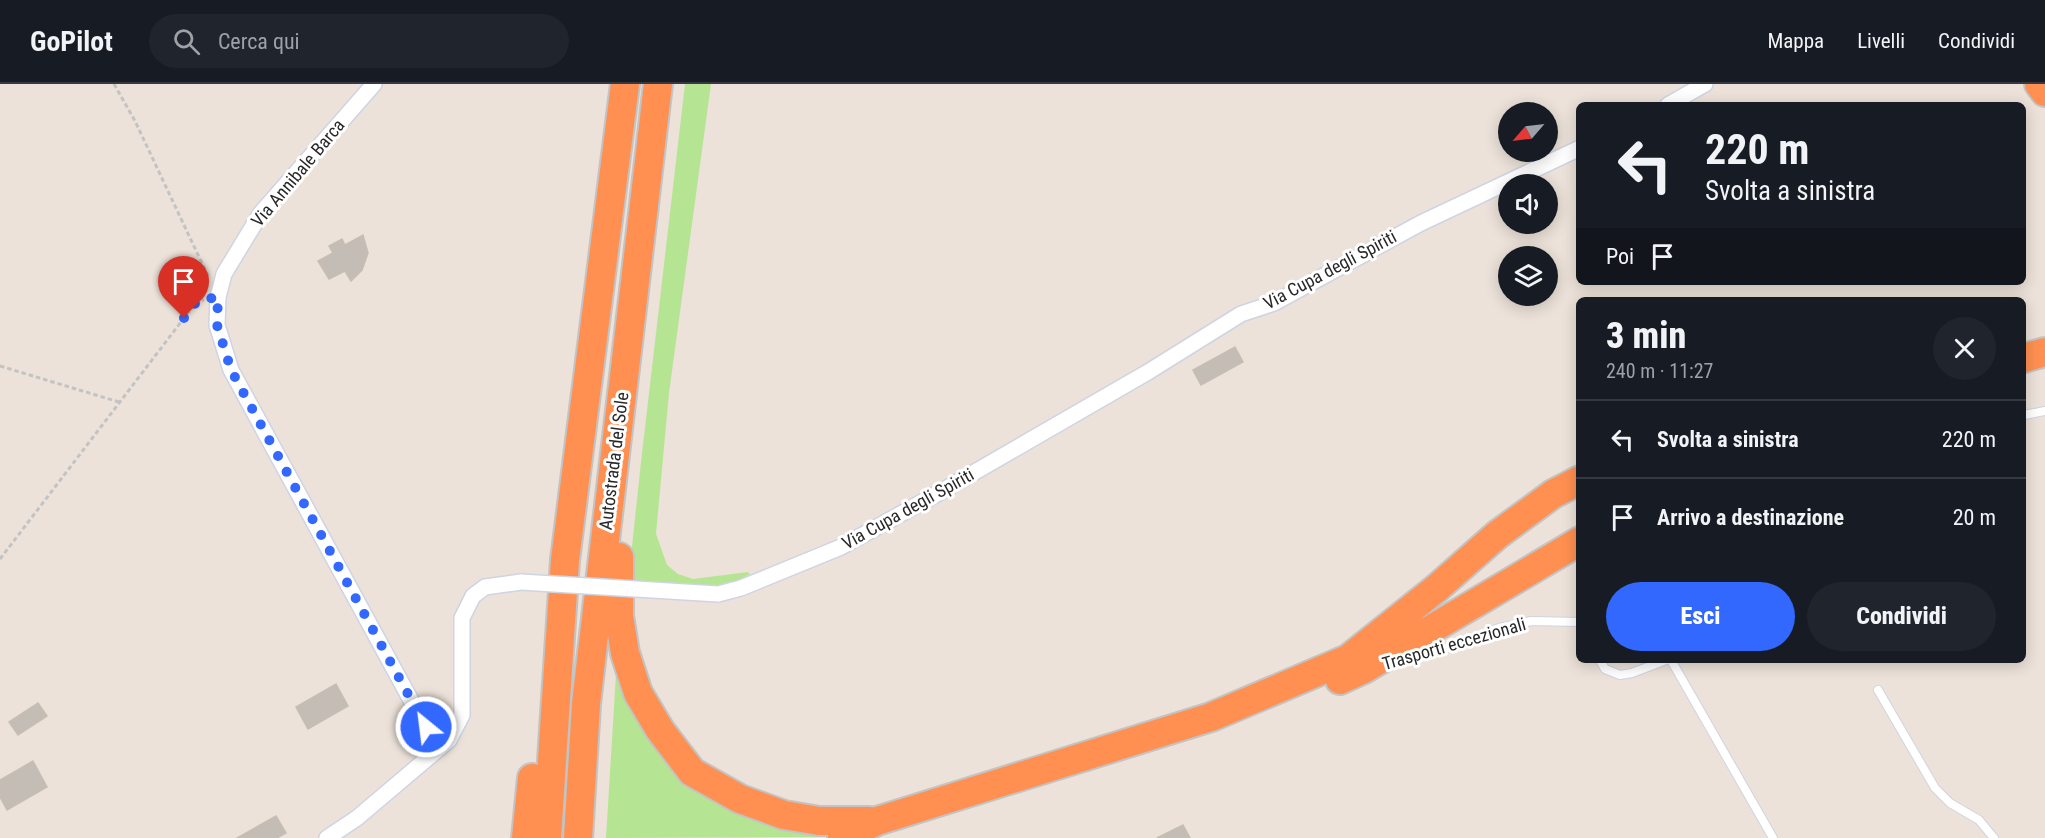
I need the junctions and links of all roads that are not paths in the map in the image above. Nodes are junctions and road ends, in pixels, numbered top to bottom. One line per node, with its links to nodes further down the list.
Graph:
1 (374, 84): 25 (street, Via Annibale Barca)
2 (625, 84): 18 (highway, Autostrada del Sole)
3 (658, 84): 15 (highway, Autostrada del Sole)
4 (1705, 84): 7 (street)
5 (2039, 84): 6 (highway)
6 (2045, 92)
7 (1673, 102)
8 (1576, 150): 25 (street, Via Cupa degli Spiriti, bridge)
9 (2045, 334): 10 (highway)
10 (2026, 339)
11 (2045, 352): 12 (highway)
12 (2026, 357)
13 (2045, 411): 14 (lane)
14 (2026, 415)
15 (619, 423): 26 (highway); 30 (highway, Autostrada del Sole)
16 (1576, 482): 26 (highway)
17 (1576, 543): 23 (highway)
18 (565, 560): 28 (highway); 29 (highway, Autostrada del Sole)
19 (1576, 622): 23 (lane, Trasporti eccezionali)
20 (1602, 663): 21 (lane)
21 (1658, 663)
22 (1673, 663): 32 (lane)
23 (1364, 669): 26 (highway)
24 (1878, 690): 33 (lane)
25 (437, 748): 27 (street, Via Cupa degli Spiriti)
26 (872, 832): 31 (highway)
27 (327, 838)
28 (526, 838)
29 (547, 838)
30 (578, 838)
31 (842, 838)
32 (1773, 838)
33 (1994, 838)

